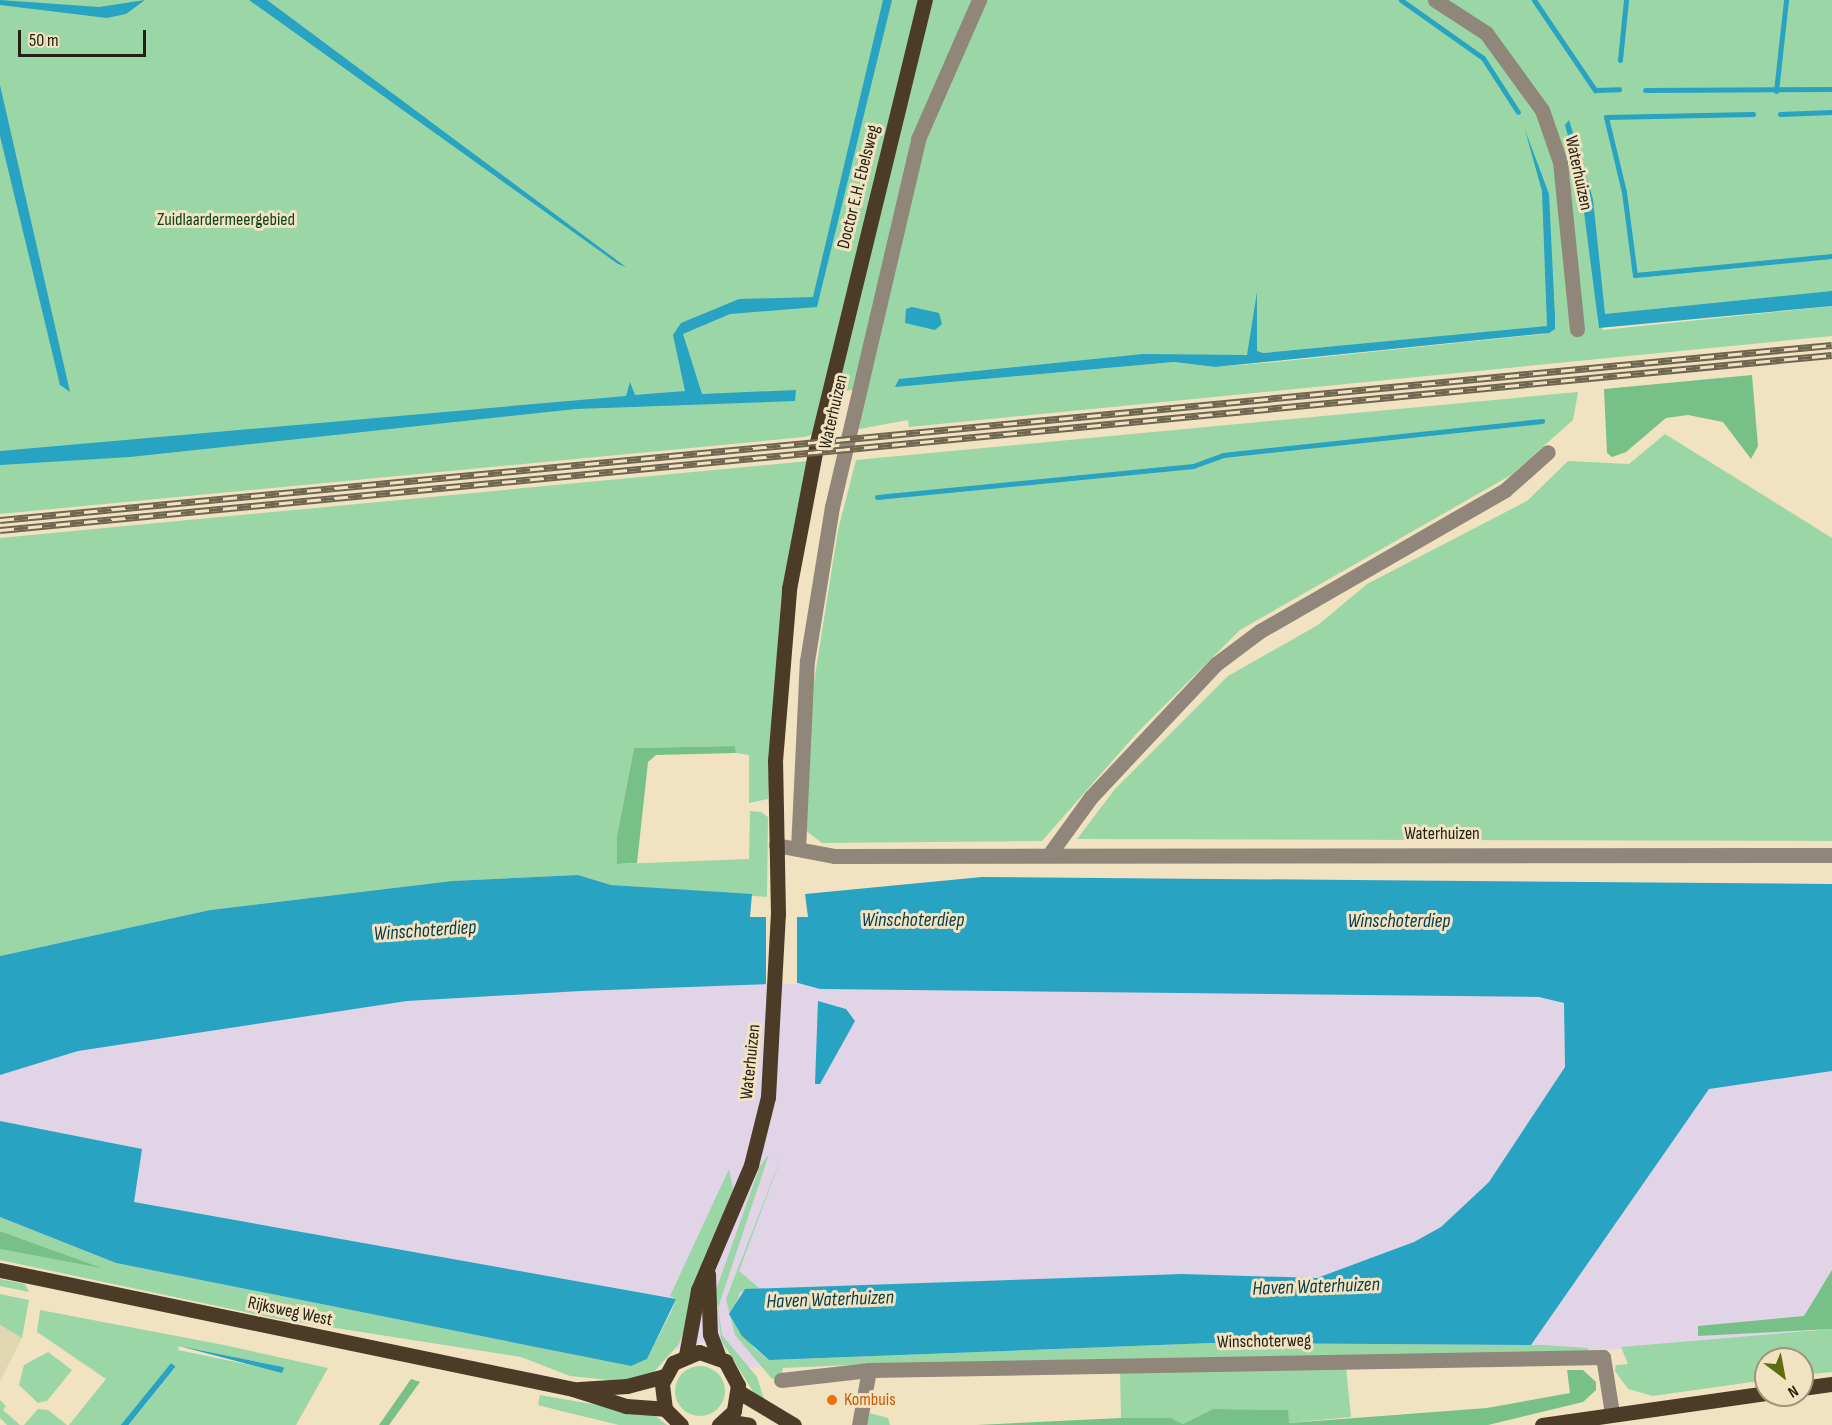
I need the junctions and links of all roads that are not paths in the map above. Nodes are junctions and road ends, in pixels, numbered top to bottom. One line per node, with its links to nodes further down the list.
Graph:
1 (925, 0): 5 (main road, Doctor E.H. Ebelsweg)
2 (979, 0): 8 (street, Waterhuizen)
3 (1435, 0): 4 (street, Waterhuizen)
4 (1577, 329)
5 (831, 384): 7 (main road, Waterhuizen)
6 (1548, 452): 9 (street)
7 (776, 845): 8 (street, Waterhuizen); 12 (main road, Waterhuizen)
8 (798, 849): 9 (street, Waterhuizen)
9 (1051, 852): 10 (street, Waterhuizen)
10 (1832, 855)
11 (0, 1270): 20 (main road, Rijksweg West)
12 (708, 1274): 13 (main road, Waterhuizen); 14 (main road, Waterhuizen)
13 (686, 1355): 14 (main road); 16 (main road)
14 (719, 1357): 21 (main road, Waterhuizen)
15 (869, 1370): 17 (street, Winschoterweg); 24 (street, Winschoterweg); 29 (street)
16 (664, 1376): 20 (main road, Rijksweg West); 23 (main road)
17 (781, 1380)
18 (1832, 1384): 19 (main road)
19 (1814, 1386)
20 (573, 1389): 23 (main road, Rijksweg West)
21 (739, 1392): 25 (main road); 28 (main road)
22 (1754, 1395): 24 (main road)
23 (665, 1409): 26 (main road)
24 (1612, 1413): 30 (main road)
25 (722, 1423): 27 (main road)
26 (681, 1425)
27 (749, 1425)
28 (794, 1425)
29 (859, 1425)
30 (1542, 1425)

